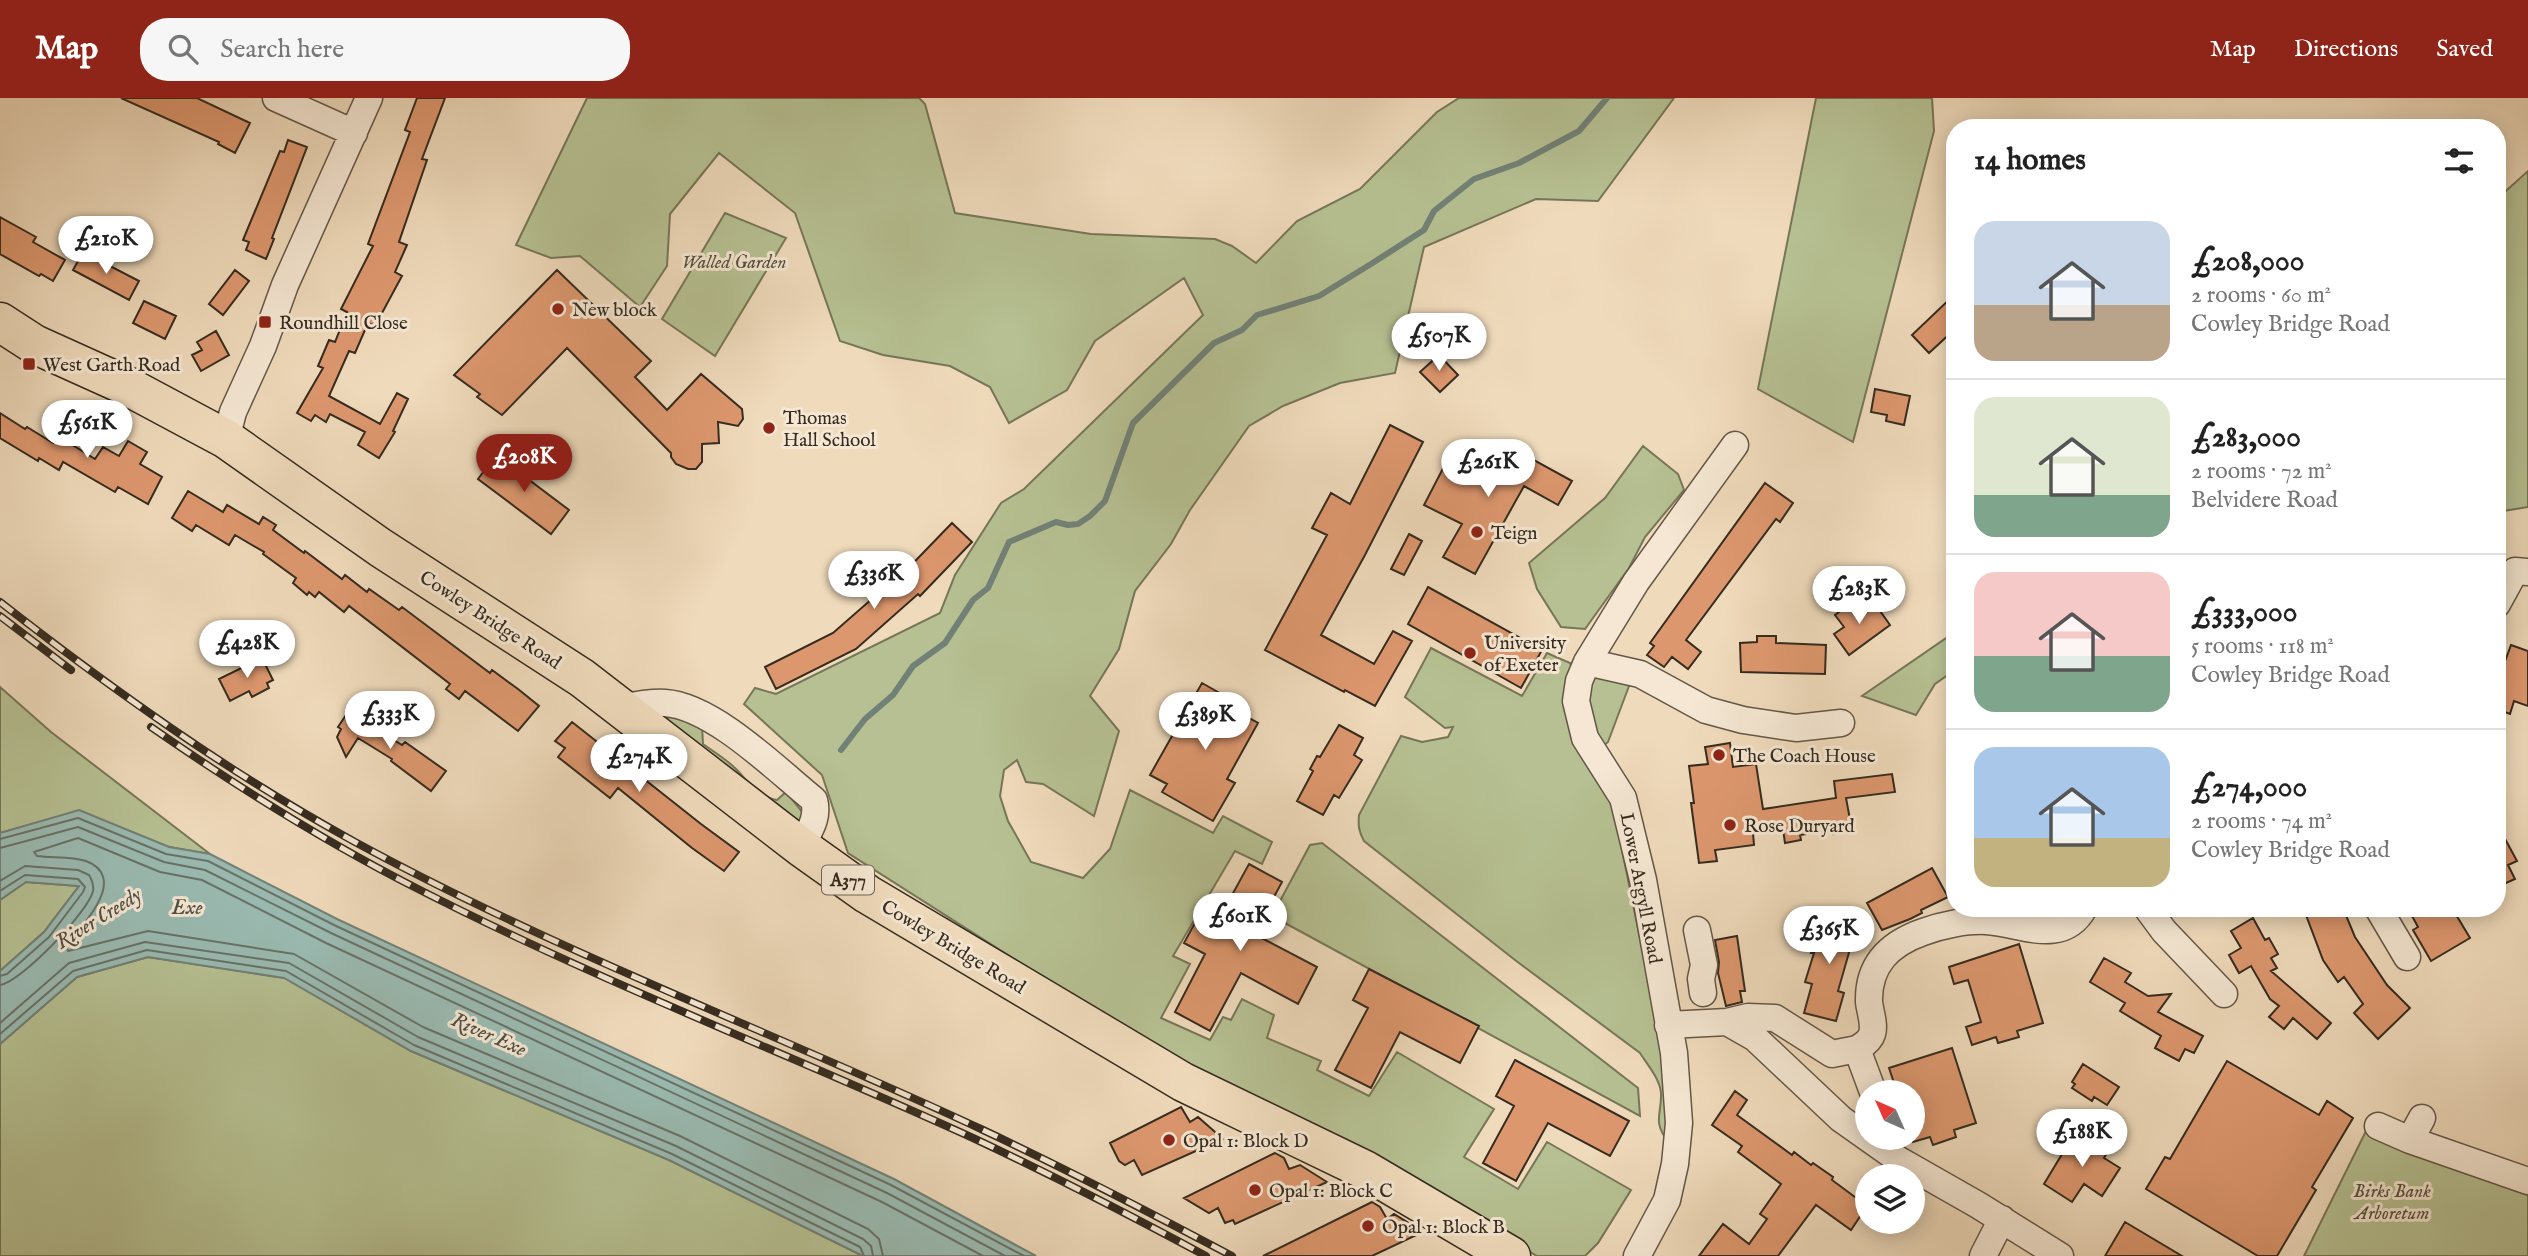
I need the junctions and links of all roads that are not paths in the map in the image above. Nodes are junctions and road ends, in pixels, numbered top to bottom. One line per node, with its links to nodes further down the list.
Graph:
1 (276, 98): 3 (street)
2 (369, 98): 3 (street)
3 (354, 133): 5 (street)
4 (0, 322): 5 (highway, Cowley Bridge Road / A377)
5 (226, 439): 25 (highway, Cowley Bridge Road / A377)
6 (1735, 444): 9 (street, Lower Argyll Road)
7 (2528, 572): 8 (street)
8 (2506, 588)
9 (1587, 662): 10 (street); 16 (street, Lower Argyll Road)
10 (1842, 723)
11 (2077, 917): 20 (street)
12 (2154, 917): 17 (street)
13 (2390, 917): 15 (street)
14 (1697, 930): 16 (street)
15 (2407, 957)
16 (1662, 988): 19 (street, Lower Argyll Road)
17 (2224, 994)
18 (1727, 1022): 19 (street); 20 (street); 24 (street)
19 (1668, 1025): 26 (street, Lower Argyll Road)
20 (1857, 1049): 21 (street)
21 (1868, 1080)
22 (2378, 1126): 23 (street)
23 (2528, 1181)
24 (2002, 1219): 27 (street); 28 (street)
25 (1511, 1256)
26 (1637, 1256)
27 (1983, 1256)
28 (2060, 1256)

